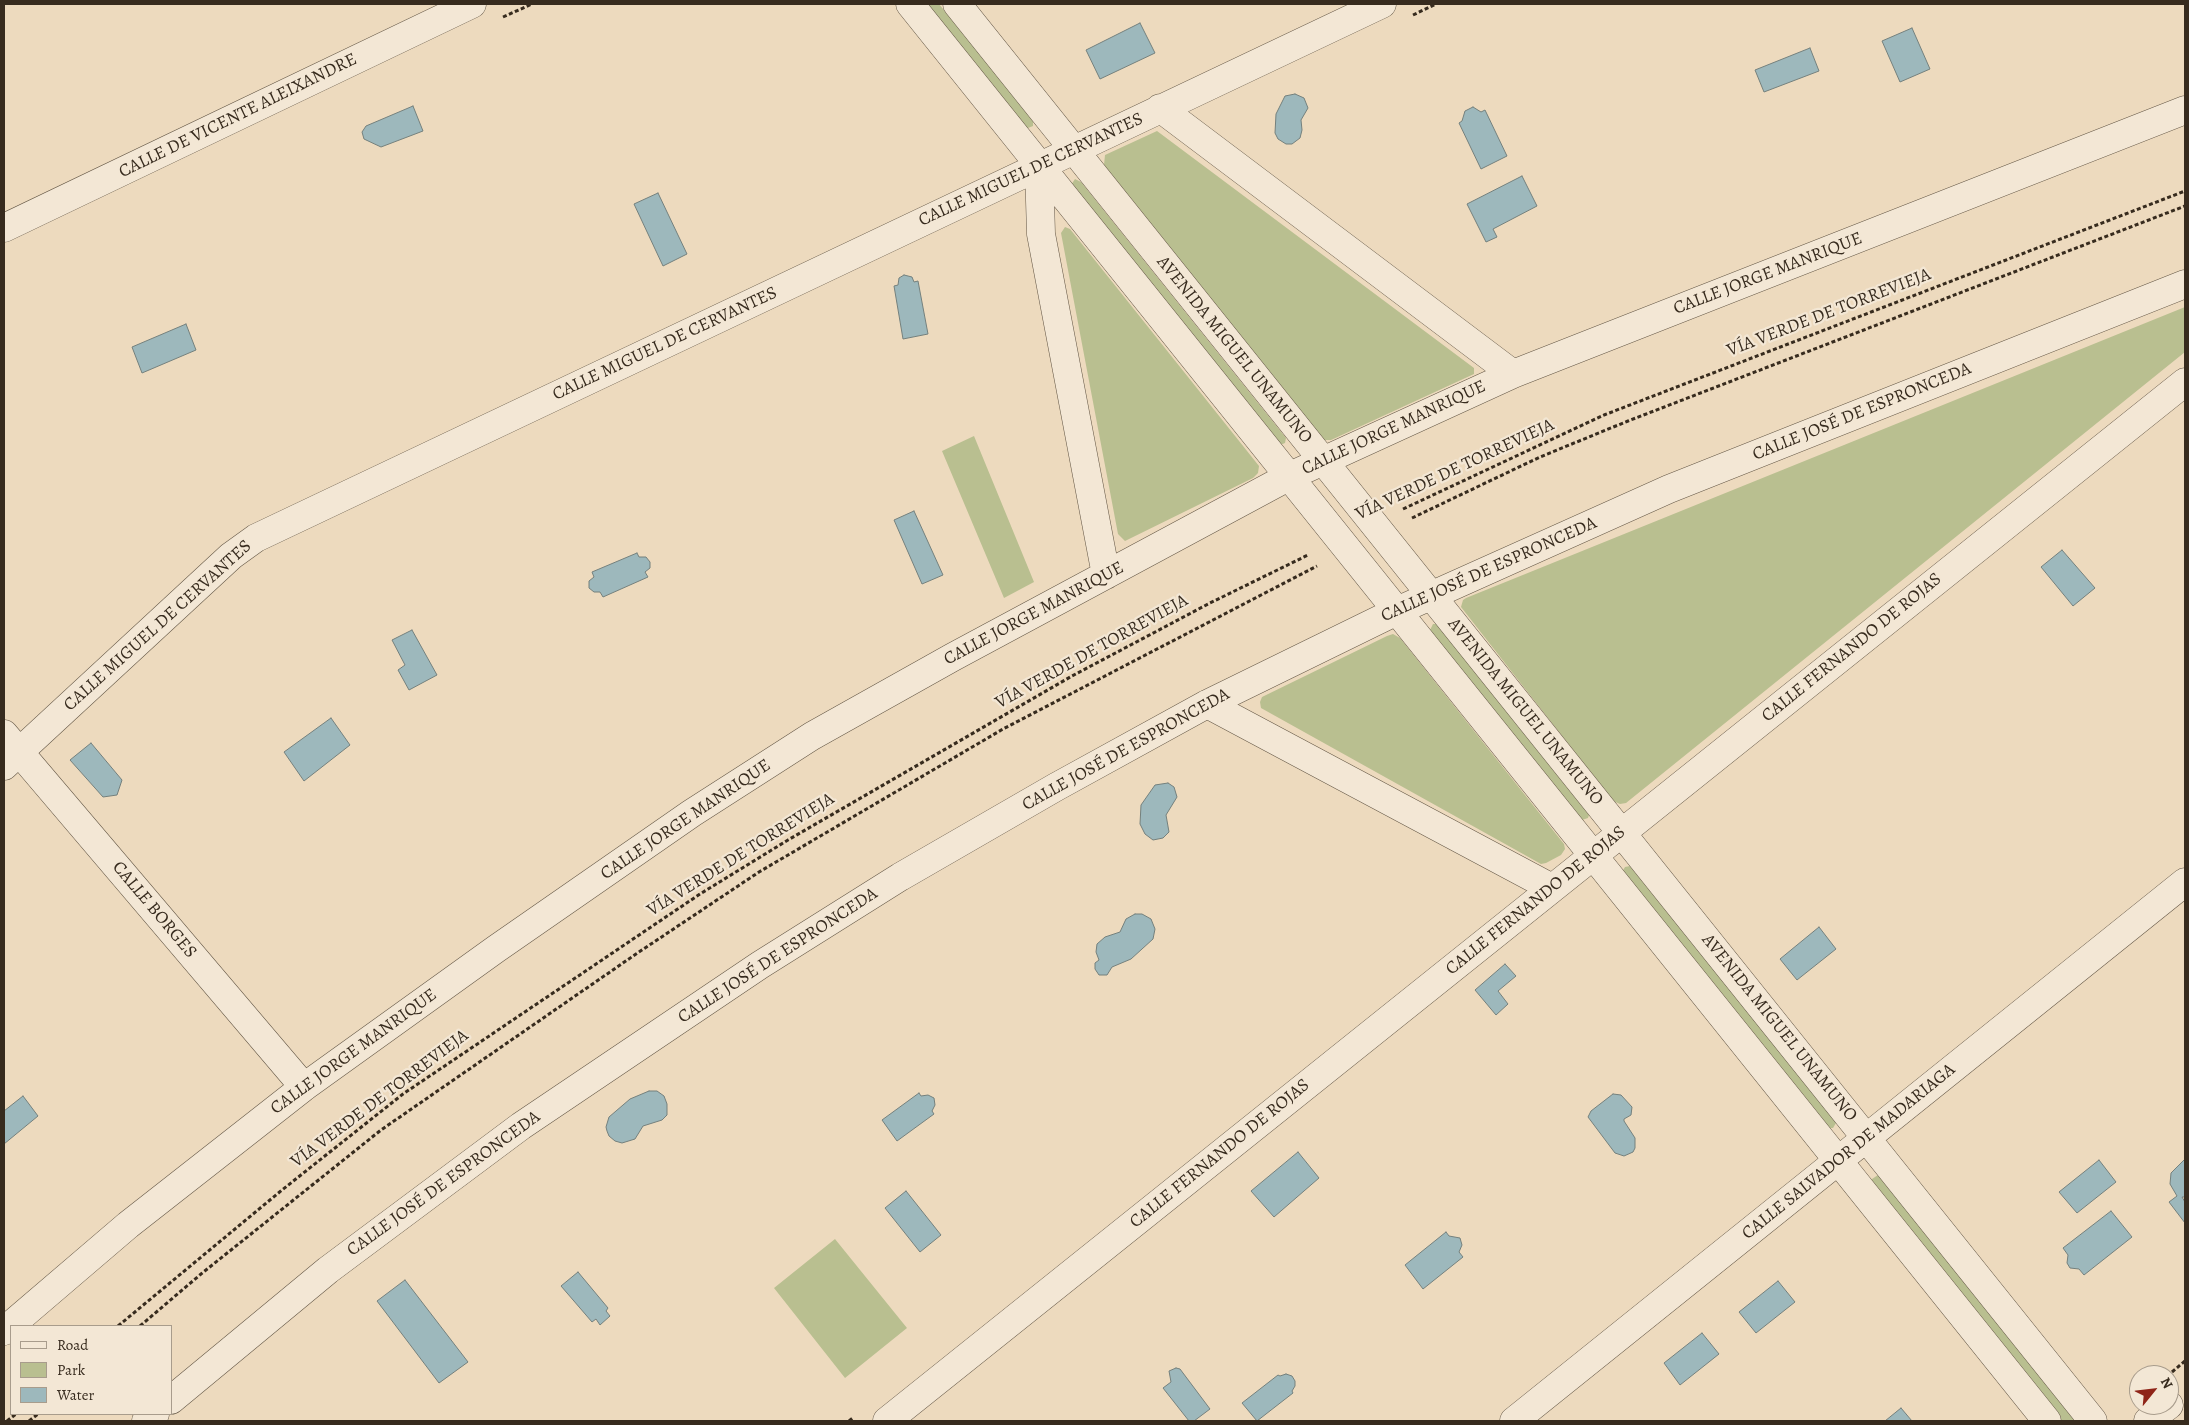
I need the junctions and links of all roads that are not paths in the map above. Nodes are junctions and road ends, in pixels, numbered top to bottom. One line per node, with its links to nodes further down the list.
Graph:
1 (472, 4): 9 (street, CALLE DE VICENTE ALEIXANDRE)
2 (910, 4): 8 (street, AVENIDA MIGUEL UNAMUNO)
3 (957, 4): 7 (street, AVENIDA MIGUEL UNAMUNO)
4 (1382, 4): 5 (street, CALLE MIGUEL DE CERVANTES)
5 (1160, 108): 7 (street, CALLE MIGUEL DE CERVANTES); 11 (street)
6 (2185, 110): 11 (street, CALLE JORGE MANRIQUE)
7 (1073, 150): 8 (street, CALLE MIGUEL DE CERVANTES); 13 (street, AVENIDA MIGUEL UNAMUNO)
8 (1039, 166): 14 (street, AVENIDA MIGUEL UNAMUNO); 15 (street); 19 (street, CALLE MIGUEL DE CERVANTES)
9 (4, 228)
10 (2185, 284): 16 (street, CALLE JOSÉ DE ESPRONCEDA)
11 (1513, 374): 13 (street, CALLE JORGE MANRIQUE)
12 (2185, 382): 20 (street, CALLE FERNANDO DE ROJAS)
13 (1323, 460): 14 (street, CALLE JORGE MANRIQUE); 16 (street, AVENIDA MIGUEL UNAMUNO)
14 (1288, 477): 15 (street, CALLE JORGE MANRIQUE); 17 (street, AVENIDA MIGUEL UNAMUNO)
15 (1106, 575): 24 (street, CALLE JORGE MANRIQUE)
16 (1431, 595): 17 (street, CALLE JOSÉ DE ESPRONCEDA); 20 (street, AVENIDA MIGUEL UNAMUNO)
17 (1397, 611): 18 (street, CALLE JOSÉ DE ESPRONCEDA); 21 (street, AVENIDA MIGUEL UNAMUNO)
18 (1207, 704): 23 (street); 28 (street, CALLE JOSÉ DE ESPRONCEDA)
19 (9, 750): 24 (street, CALLE BORGES)
20 (1622, 832): 21 (street, CALLE FERNANDO DE ROJAS); 25 (street, AVENIDA MIGUEL UNAMUNO)
21 (1592, 855): 23 (street, CALLE FERNANDO DE ROJAS); 26 (street, AVENIDA MIGUEL UNAMUNO)
22 (2185, 882): 25 (street, CALLE SALVADOR DE MADARIAGA)
23 (1552, 888): 29 (street, CALLE FERNANDO DE ROJAS)
24 (304, 1087): 27 (street, CALLE JORGE MANRIQUE)
25 (1866, 1138): 26 (street, CALLE SALVADOR DE MADARIAGA); 32 (street, AVENIDA MIGUEL UNAMUNO)
26 (1838, 1161): 30 (street, CALLE SALVADOR DE MADARIAGA); 31 (street, AVENIDA MIGUEL UNAMUNO)
27 (11, 1325)
28 (172, 1399)
29 (887, 1421)
30 (1514, 1421)
31 (2047, 1421)
32 (2093, 1421)

